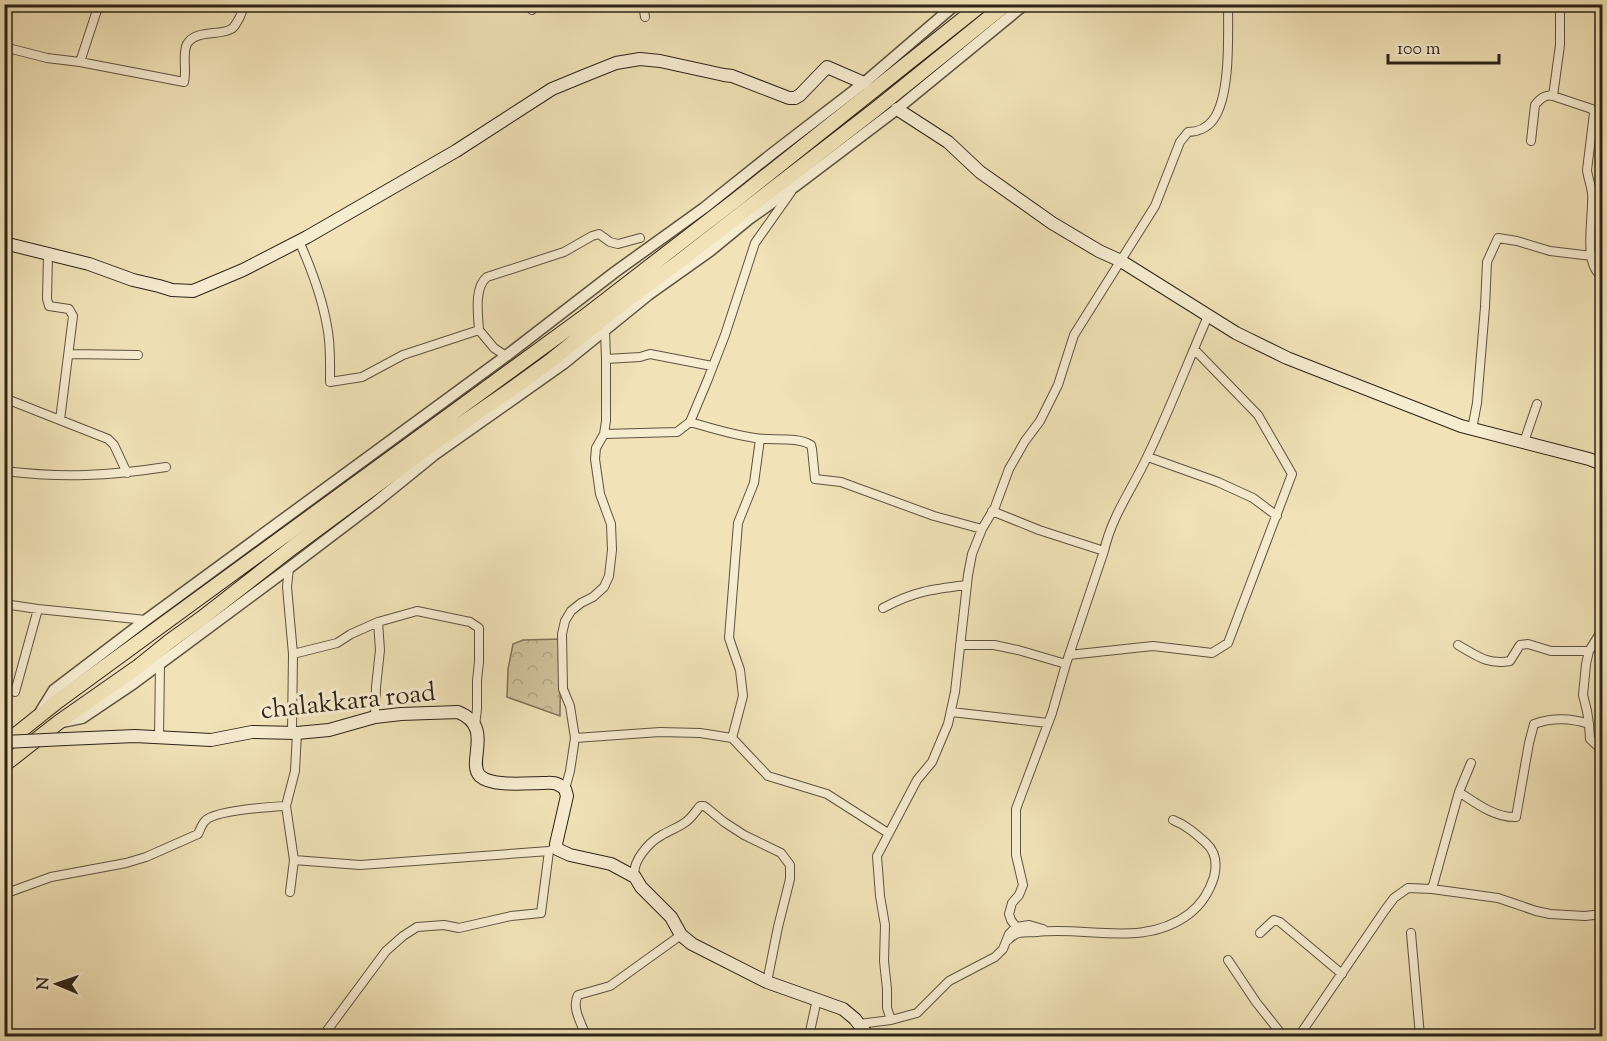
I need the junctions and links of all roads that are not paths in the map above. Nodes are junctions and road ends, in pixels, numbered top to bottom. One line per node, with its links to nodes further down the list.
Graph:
1 (99, 4): 12 (street)
2 (243, 4): 12 (street)
3 (643, 4): 10 (street)
4 (956, 4): 13 (street)
5 (982, 4): 69 (highway)
6 (1006, 4): 70 (highway)
7 (1025, 4): 15 (street)
8 (1228, 4): 23 (street)
9 (1560, 4): 14 (street)
10 (645, 17)
11 (4, 47): 12 (street)
12 (80, 62)
13 (864, 83): 19 (main road); 31 (street)
14 (1553, 96): 16 (street); 22 (street)
15 (897, 109): 17 (street); 23 (main road)
16 (1531, 141)
17 (794, 188): 27 (street); 33 (street)
18 (640, 238): 26 (street)
19 (299, 241): 21 (main road); 26 (street)
20 (4, 243): 21 (main road)
21 (48, 254): 29 (street)
22 (1592, 256): 24 (street); 38 (street)
23 (1121, 261): 25 (main road); 47 (street)
24 (1602, 276)
25 (1208, 315): 28 (street); 38 (main road)
26 (478, 330): 31 (street)
27 (605, 330): 32 (street); 51 (street)
28 (1194, 349): 42 (street); 48 (street)
29 (69, 354): 30 (street); 36 (street)
30 (138, 355)
31 (506, 356): 56 (street)
32 (606, 359): 33 (street); 39 (street)
33 (712, 366): 37 (street)
34 (4, 398): 36 (street)
35 (1537, 404): 41 (street)
36 (60, 420): 46 (street)
37 (690, 422): 39 (street); 40 (street)
38 (1472, 429): 41 (main road)
39 (604, 434): 76 (street)
40 (760, 439): 49 (street); 77 (street)
41 (1524, 442): 43 (main road)
42 (1148, 457): 48 (street); 50 (street)
43 (1602, 464)
44 (166, 467): 46 (street)
45 (4, 471): 46 (street)
46 (127, 473)
47 (992, 512): 49 (street); 50 (street)
48 (1277, 516): 63 (street)
49 (982, 529): 52 (street)
50 (1104, 551): 63 (street)
51 (289, 568): 62 (street); 64 (street)
52 (967, 585): 54 (street); 59 (street)
53 (4, 604): 55 (street)
54 (883, 608)
55 (38, 609): 56 (street); 66 (street)
56 (146, 620): 69 (street)
57 (378, 622): 62 (street); 68 (street); 73 (street)
58 (1602, 630): 61 (street)
59 (960, 645): 65 (street); 67 (street)
60 (1458, 645): 61 (street)
61 (1589, 651): 72 (street)
62 (293, 654): 74 (street)
63 (1069, 655): 65 (street)
64 (160, 663): 70 (street); 75 (street)
65 (1066, 664): 71 (street)
66 (15, 692)
67 (951, 712): 71 (street); 87 (street)
68 (375, 717): 73 (main road, chalakkara road); 74 (main road, chalakkara road)
69 (36, 719): 78 (highway)
70 (59, 722): 80 (highway)
71 (1048, 723): 95 (street)
72 (1589, 724): 79 (street); 84 (street)
73 (475, 726): 83 (main road)
74 (294, 732): 75 (main road, chalakkara road); 85 (street)
75 (159, 737): 78 (main road, chalakkara road, bridge)
76 (575, 738): 77 (street); 83 (street)
77 (732, 738): 87 (street)
78 (4, 743)
79 (1602, 750)
80 (8, 763): 82 (street)
81 (1471, 763): 84 (street)
82 (4, 772)
83 (565, 789): 88 (main road)
84 (1459, 792): 91 (street)
85 (285, 806): 89 (street); 93 (street)
86 (1173, 820): 96 (street)
87 (888, 833): 105 (street)
88 (553, 849): 89 (street); 90 (main road); 107 (street)
89 (294, 860): 92 (street)
90 (635, 877): 99 (main road); 103 (street)
91 (1432, 889): 94 (street); 102 (street)
92 (290, 892)
93 (4, 894)
94 (1602, 914)
95 (1016, 927): 96 (street); 100 (street)
96 (1048, 930): 100 (street)
97 (1260, 933): 102 (street)
98 (1411, 933): 112 (street)
99 (681, 935): 103 (main road); 108 (street)
100 (1008, 940): 105 (street)
101 (1228, 960): 110 (street)
102 (1342, 974): 111 (street)
103 (767, 982): 104 (main road)
104 (817, 999): 106 (main road); 109 (street)
105 (891, 1020): 106 (street)
106 (860, 1032)
107 (323, 1036)
108 (586, 1036)
109 (809, 1036)
110 (1283, 1036)
111 (1299, 1036)
112 (1420, 1036)

